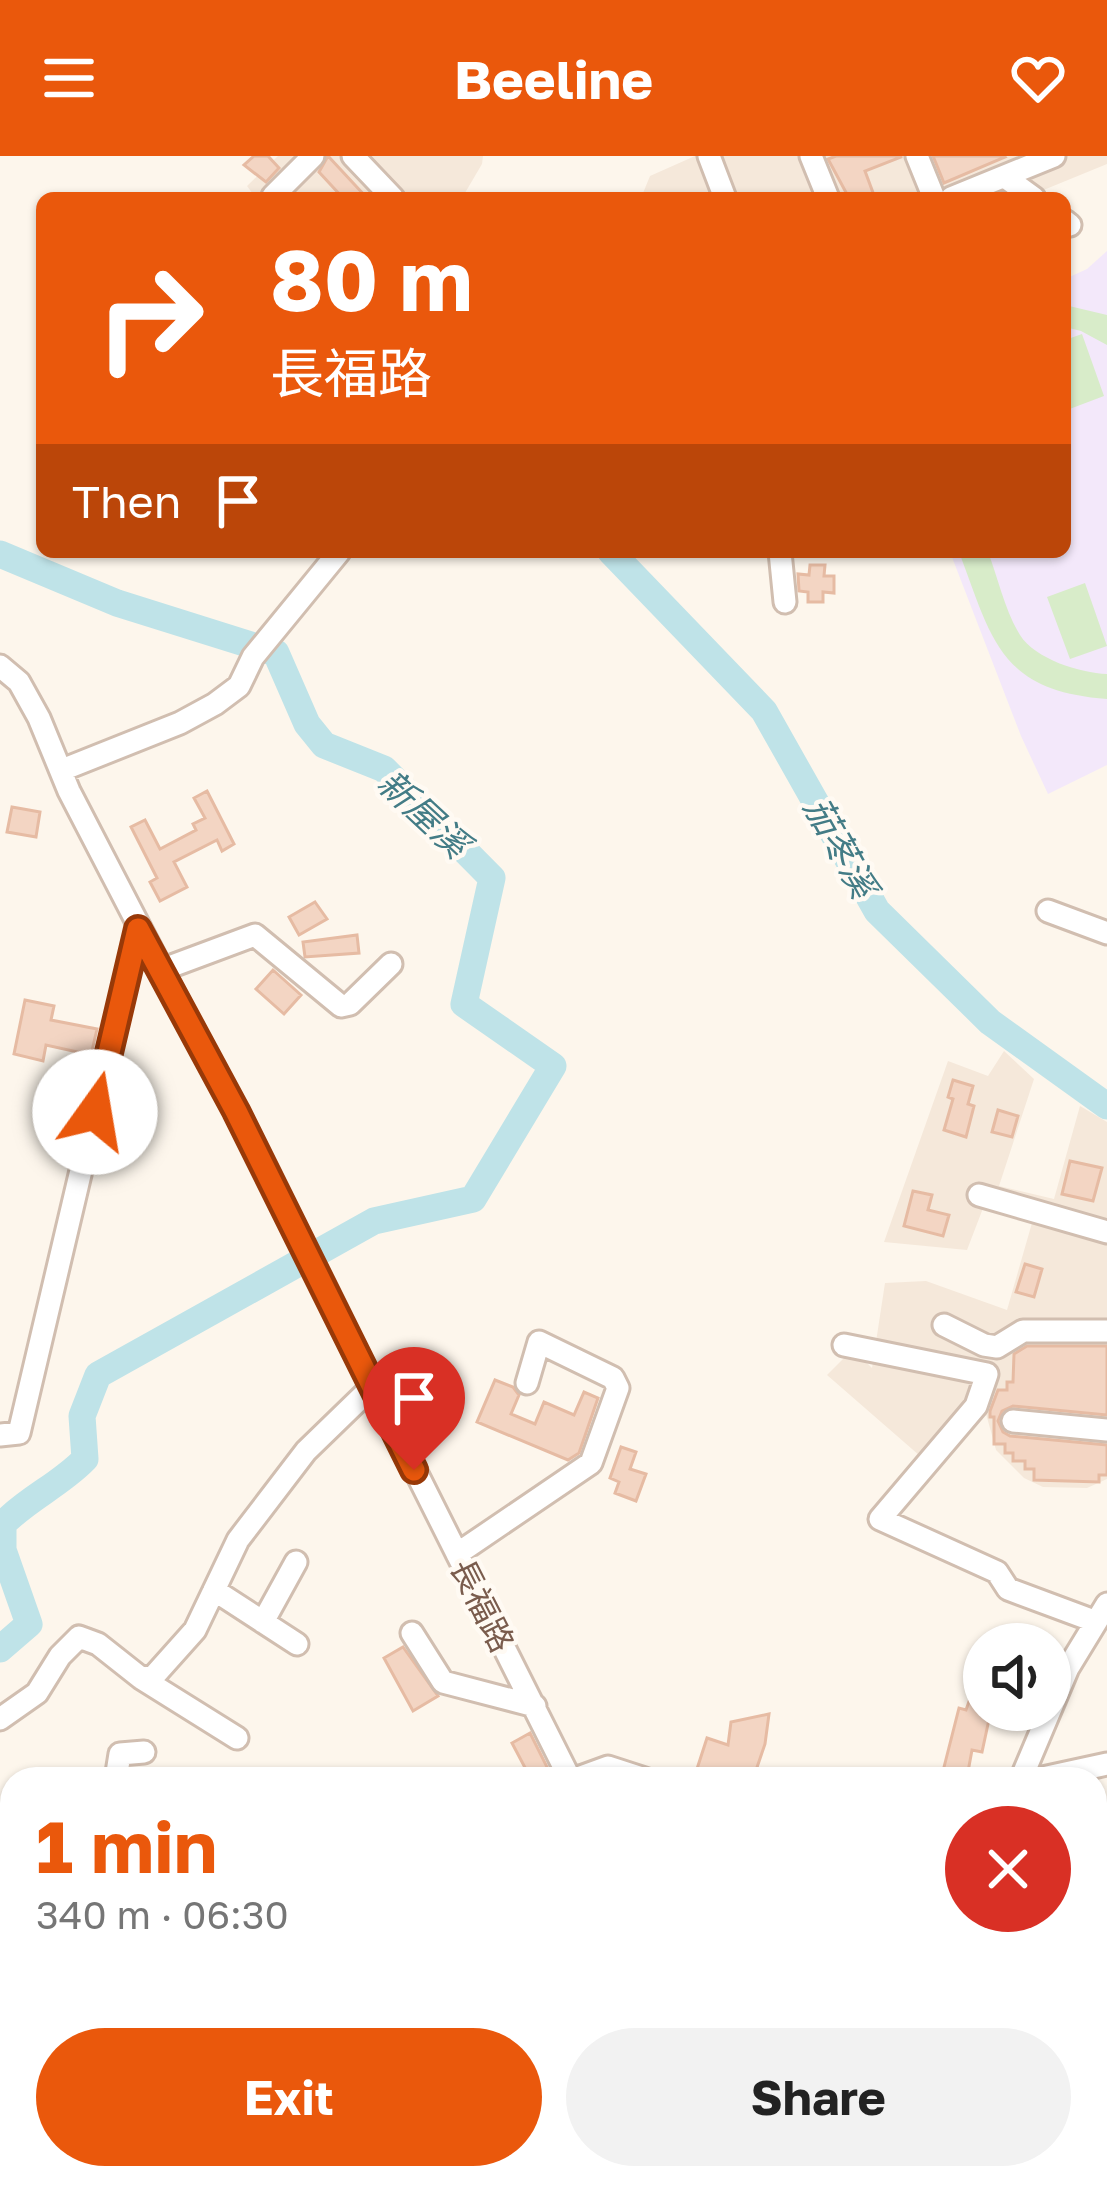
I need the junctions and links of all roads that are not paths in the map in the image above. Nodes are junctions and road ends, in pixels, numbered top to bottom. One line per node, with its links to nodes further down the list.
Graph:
1 (313, 156): 8 (street)
2 (353, 156): 9 (street)
3 (709, 156): 10 (street)
4 (811, 156): 11 (street)
5 (917, 156): 12 (street)
6 (1054, 156): 7 (street)
7 (1005, 177): 13 (street); 14 (street)
8 (277, 192)
9 (387, 192)
10 (723, 192)
11 (826, 192)
12 (932, 192)
13 (966, 192)
14 (1026, 192)
15 (334, 558): 19 (street)
16 (781, 558): 17 (street)
17 (785, 602)
18 (0, 666): 19 (street, 長福路)
19 (62, 770): 21 (street, 長福路)
20 (1048, 911): 22 (street)
21 (138, 929): 24 (street, 長福路); 34 (street)
22 (1107, 933)
23 (391, 964): 24 (street)
24 (161, 970): 31 (street, 長福路)
25 (979, 1195): 26 (street)
26 (1107, 1232)
27 (944, 1325): 28 (street)
28 (1107, 1331)
29 (844, 1345): 38 (street)
30 (527, 1383): 35 (street)
31 (372, 1387): 35 (street, 長福路); 37 (street)
32 (1012, 1421): 33 (street)
33 (1107, 1430)
34 (0, 1435)
35 (457, 1554): 43 (street, 長福路)
36 (296, 1562): 39 (street)
37 (214, 1590): 39 (street); 42 (street)
38 (1100, 1612): 49 (street)
39 (263, 1622): 41 (street)
40 (412, 1633): 43 (street)
41 (297, 1644)
42 (141, 1678): 44 (street); 45 (street)
43 (535, 1706): 48 (street, 長福路)
44 (0, 1719)
45 (238, 1738)
46 (144, 1752): 47 (street)
47 (118, 1767)
48 (577, 1767)
49 (1027, 1767)

